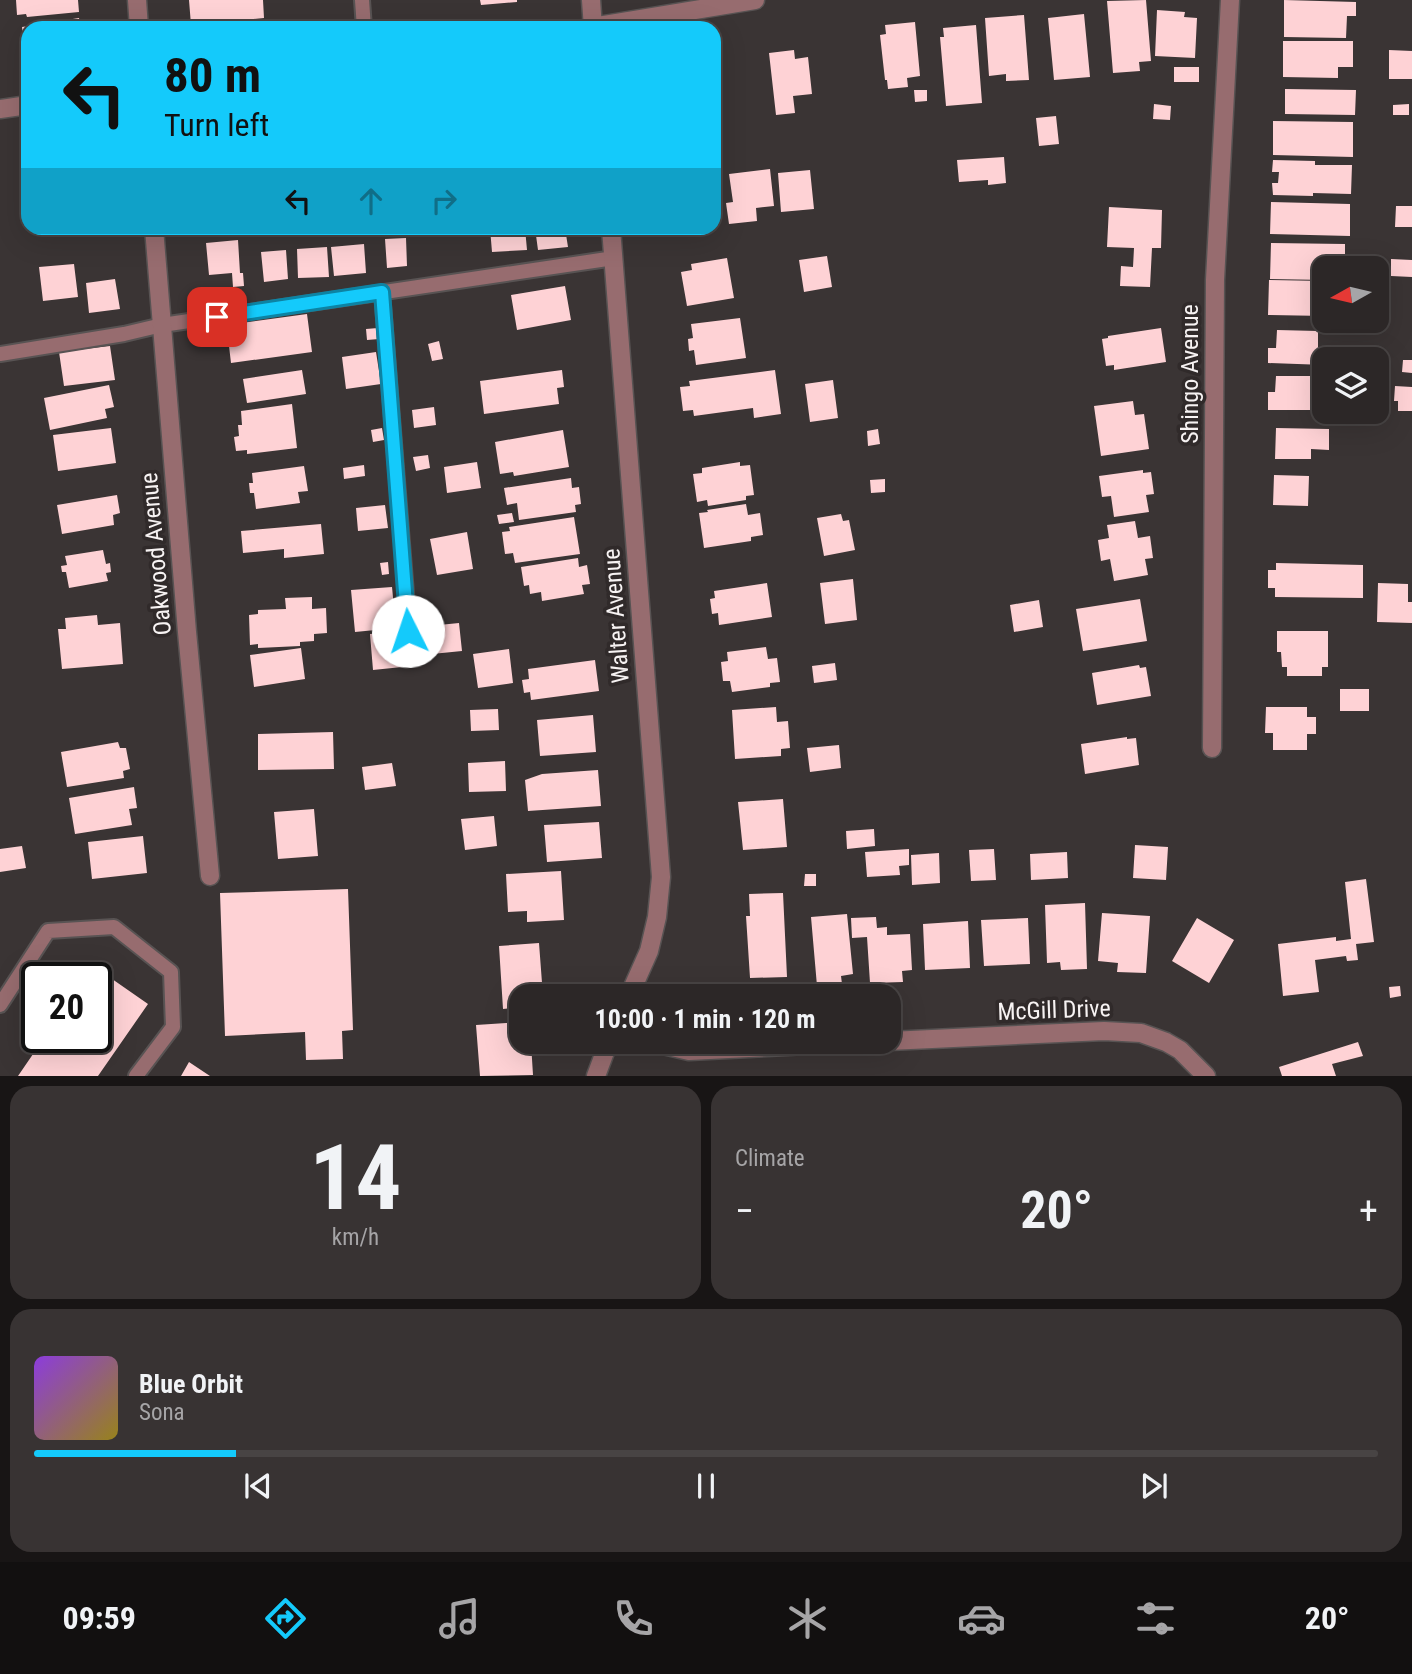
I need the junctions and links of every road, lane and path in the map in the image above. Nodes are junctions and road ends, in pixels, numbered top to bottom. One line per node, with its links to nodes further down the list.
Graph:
1 (137, 0): 6 (street)
2 (362, 0): 7 (lane)
3 (591, 0): 8 (street)
4 (755, 0): 9 (street)
5 (1230, 0): 19 (street, Shingo Avenue)
6 (138, 21)
7 (364, 21)
8 (591, 21)
9 (632, 21)
10 (21, 106): 11 (street)
11 (0, 109)
12 (155, 235): 16 (street, Oakwood Avenue)
13 (612, 235): 14 (street, Walter Avenue)
14 (614, 258): 15 (lane); 21 (street, Walter Avenue)
15 (382, 292): 16 (lane); 18 (lane)
16 (162, 325): 17 (lane); 20 (street, Oakwood Avenue)
17 (0, 354)
18 (408, 631)
19 (1212, 748)
20 (210, 876)
21 (634, 984)
22 (0, 1005): 25 (lane)
23 (901, 1040): 27 (street, McGill Drive)
24 (604, 1054): 26 (street)
25 (136, 1076)
26 (596, 1076)
27 (1206, 1076)

